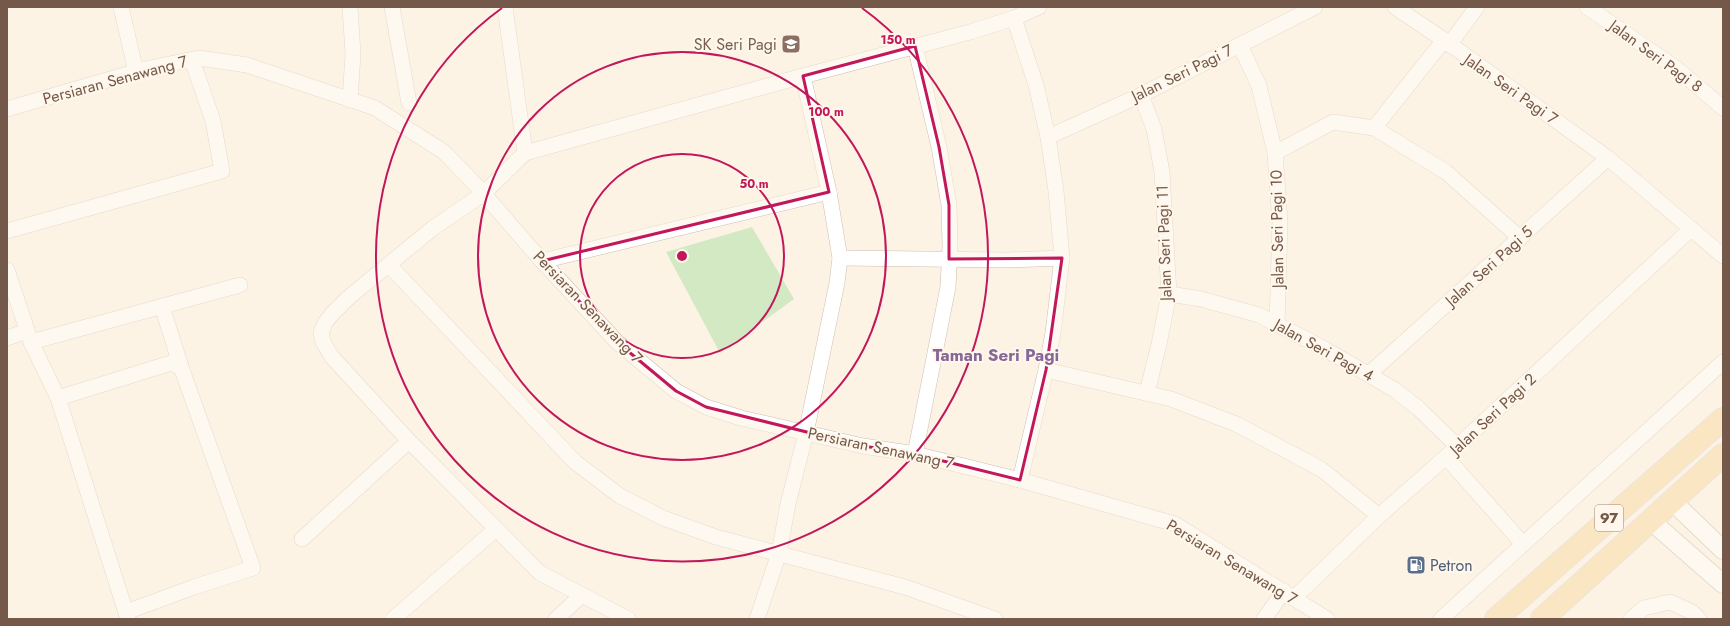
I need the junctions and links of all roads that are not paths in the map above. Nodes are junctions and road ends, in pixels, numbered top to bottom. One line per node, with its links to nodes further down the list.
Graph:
1 (121, 7): 15 (street)
2 (350, 7): 18 (street)
3 (392, 7): 19 (street)
4 (505, 7): 24 (street)
5 (1039, 7): 10 (street)
6 (1315, 7): 12 (street, Jalan Seri Pagi 7)
7 (1394, 7): 11 (street, Jalan Seri Pagi 7)
8 (1477, 7): 11 (street)
9 (1587, 7): 20 (street, Jalan Seri Pagi 8)
10 (1014, 18): 13 (street); 23 (street)
11 (1446, 43): 22 (street); 26 (street, Jalan Seri Pagi 7)
12 (1240, 45): 17 (street, Jalan Seri Pagi 7); 25 (street, Jalan Seri Pagi 10)
13 (915, 46): 16 (street); 35 (street)
14 (192, 60): 15 (street, Persiaran Senawang 7); 18 (street, Persiaran Senawang 7); 30 (street)
15 (136, 72): 21 (street, Persiaran Senawang 7)
16 (803, 76): 24 (street); 27 (street)
17 (1141, 95): 23 (street, Jalan Seri Pagi 7); 40 (street, Jalan Seri Pagi 11)
18 (350, 100): 28 (street, Persiaran Senawang 7)
19 (409, 103)
20 (1723, 108)
21 (7, 109)
22 (1374, 128): 25 (street); 31 (street)
23 (1048, 137): 34 (street)
24 (525, 153): 28 (street)
25 (1275, 153): 42 (street, Jalan Seri Pagi 10)
26 (1608, 158): 29 (street, Jalan Seri Pagi 7); 31 (street, Jalan Seri Pagi 5)
27 (829, 192): 33 (street); 36 (street)
28 (483, 194): 36 (street, Persiaran Senawang 7); 37 (street)
29 (1691, 229): 32 (street, Jalan Seri Pagi 7); 54 (street, Jalan Seri Pagi 2)
30 (7, 231)
31 (1520, 238): 48 (street, Jalan Seri Pagi 5)
32 (1723, 256)
33 (840, 258): 35 (street); 52 (street)
34 (1062, 258): 35 (street); 47 (street)
35 (949, 259): 55 (street)
36 (542, 260): 52 (street, Persiaran Senawang 7)
37 (389, 265): 53 (street); 66 (street)
38 (7, 270): 43 (street)
39 (240, 285): 41 (street)
40 (1169, 294): 42 (street, Jalan Seri Pagi 4); 49 (street, Jalan Seri Pagi 11)
41 (162, 306): 43 (street); 46 (street)
42 (1277, 324): 48 (street, Jalan Seri Pagi 4)
43 (29, 337): 44 (street); 50 (street)
44 (7, 338)
45 (1723, 362): 64 (street)
46 (181, 367): 50 (street); 70 (street)
47 (1046, 370): 49 (street); 58 (street)
48 (1368, 374): 54 (street, Jalan Seri Pagi 4)
49 (1147, 393): 60 (street)
50 (58, 398): 70 (street)
51 (1723, 419): 79 (main road, 97)
52 (806, 433): 55 (street, Persiaran Senawang 7); 66 (street)
53 (409, 440): 62 (street); 63 (street)
54 (1457, 446): 57 (street, Jalan Seri Pagi 2)
55 (915, 454): 58 (street, Persiaran Senawang 7)
56 (1723, 455): 59 (main road, 97)
57 (1446, 457): 60 (street, Jalan Seri Pagi 2); 64 (street)
58 (1020, 480): 69 (street, Persiaran Senawang 7)
59 (1672, 501): 61 (main road, 97); 65 (street)
60 (1379, 516): 69 (street, Jalan Seri Pagi 2)
61 (1650, 520): 67 (street); 80 (main road, 97)
62 (496, 529): 68 (street); 71 (street)
63 (302, 539)
64 (1523, 544): 78 (street)
65 (1723, 550)
66 (779, 553): 74 (street); 75 (street)
67 (1723, 584)
68 (582, 595): 72 (street); 73 (street)
69 (1289, 595): 76 (street, Jalan Seri Pagi 2); 77 (street, Persiaran Senawang 7)
70 (127, 616)
71 (393, 619)
72 (556, 619)
73 (628, 619)
74 (757, 619)
75 (996, 619)
76 (1264, 619)
77 (1327, 619)
78 (1441, 619)
79 (1496, 619)
80 (1542, 619)
81 (1631, 619): 82 (street)
82 (1699, 619)

